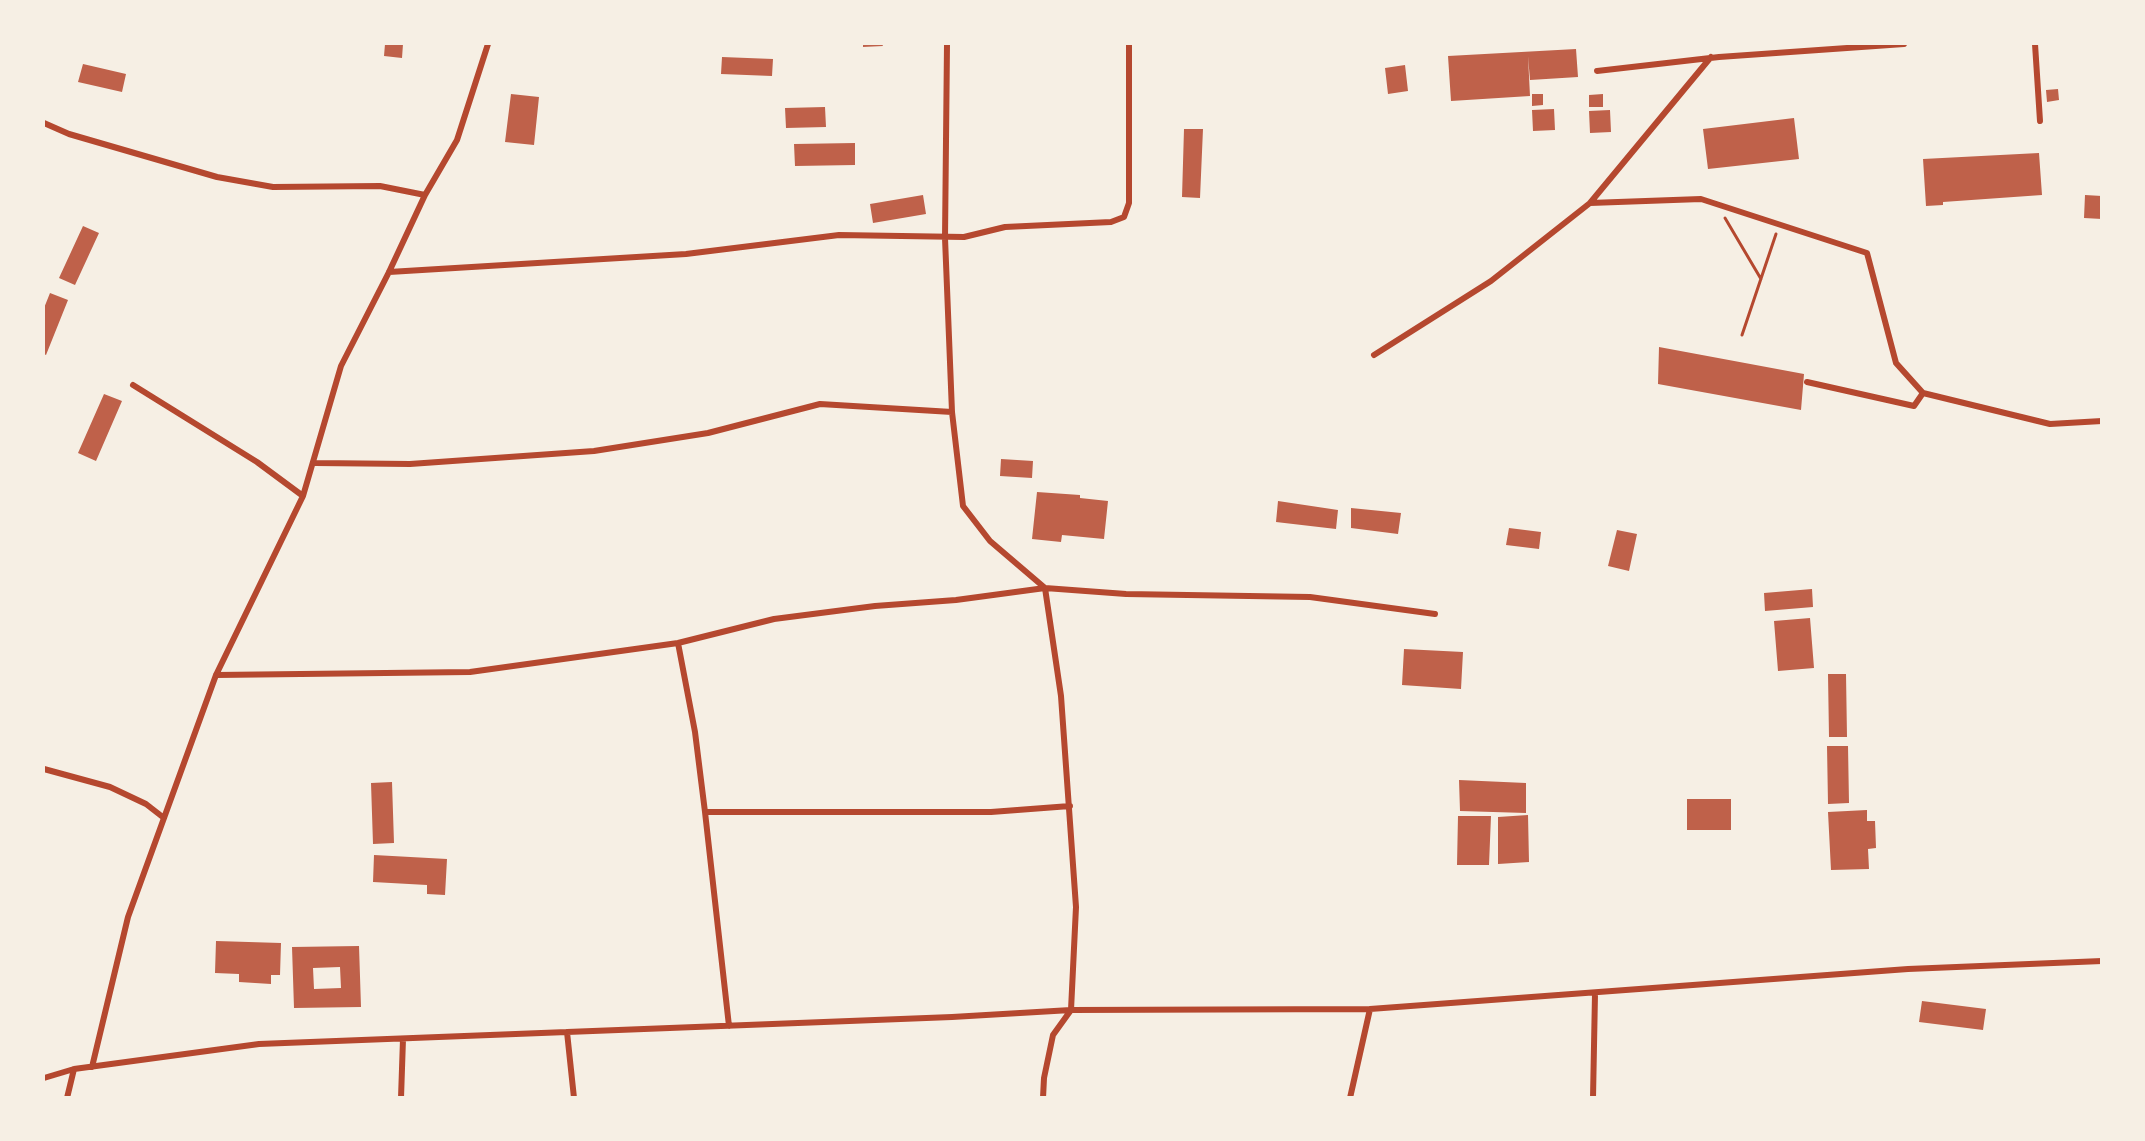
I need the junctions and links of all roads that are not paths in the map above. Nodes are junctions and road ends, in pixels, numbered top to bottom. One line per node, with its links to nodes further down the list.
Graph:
1 (488, 44): 10 (street)
2 (947, 44): 12 (street)
3 (1129, 44): 12 (street)
4 (1904, 44): 6 (street)
5 (2035, 44): 8 (street)
6 (1711, 57): 7 (street); 11 (street)
7 (1597, 71)
8 (2040, 121)
9 (44, 123): 10 (street)
10 (425, 195): 13 (street)
11 (1590, 203): 14 (street); 17 (street)
12 (945, 238): 13 (street); 18 (street)
13 (390, 272): 20 (street)
14 (1374, 355)
15 (1807, 382): 17 (street)
16 (132, 385): 21 (street)
17 (1923, 393): 19 (street)
18 (952, 412): 20 (street); 22 (street)
19 (2102, 421)
20 (315, 463): 21 (street)
21 (303, 496): 25 (street)
22 (1045, 588): 23 (street); 24 (street); 27 (street)
23 (1435, 614)
24 (678, 643): 25 (street); 28 (street)
25 (216, 675): 29 (street)
26 (44, 769): 29 (street)
27 (1070, 806): 28 (street); 33 (street)
28 (705, 812): 34 (street)
29 (164, 818): 37 (street)
30 (2102, 961): 31 (street)
31 (1595, 994): 32 (street); 45 (street)
32 (1370, 1009): 33 (street); 44 (street)
33 (1071, 1010): 34 (street); 43 (street)
34 (729, 1026): 35 (street)
35 (567, 1032): 36 (street); 42 (street)
36 (404, 1039): 37 (street); 41 (street)
37 (92, 1067): 38 (street)
38 (74, 1069): 39 (street); 40 (street)
39 (44, 1078)
40 (67, 1098)
41 (401, 1098)
42 (574, 1098)
43 (1043, 1098)
44 (1350, 1098)
45 (1593, 1098)

